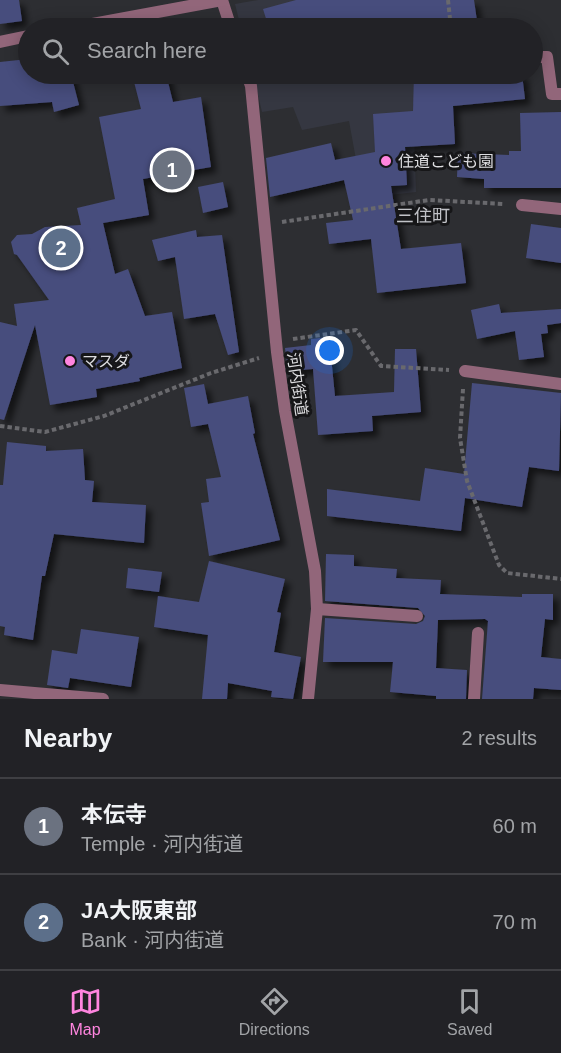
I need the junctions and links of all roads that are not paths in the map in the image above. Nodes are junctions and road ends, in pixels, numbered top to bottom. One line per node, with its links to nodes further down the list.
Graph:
1 (222, 0): 2 (street); 3 (street)
2 (125, 18)
3 (228, 18)
4 (18, 38): 5 (street)
5 (0, 42)
6 (543, 57): 8 (street)
7 (250, 84): 13 (street, 河内街道)
8 (561, 94)
9 (522, 205): 10 (street)
10 (561, 209)
11 (465, 371): 12 (street)
12 (561, 384)
13 (317, 609): 14 (street); 18 (street, 河内街道)
14 (417, 616)
15 (478, 633): 19 (street)
16 (0, 690): 17 (street)
17 (103, 699)
18 (308, 699)
19 (474, 699)

